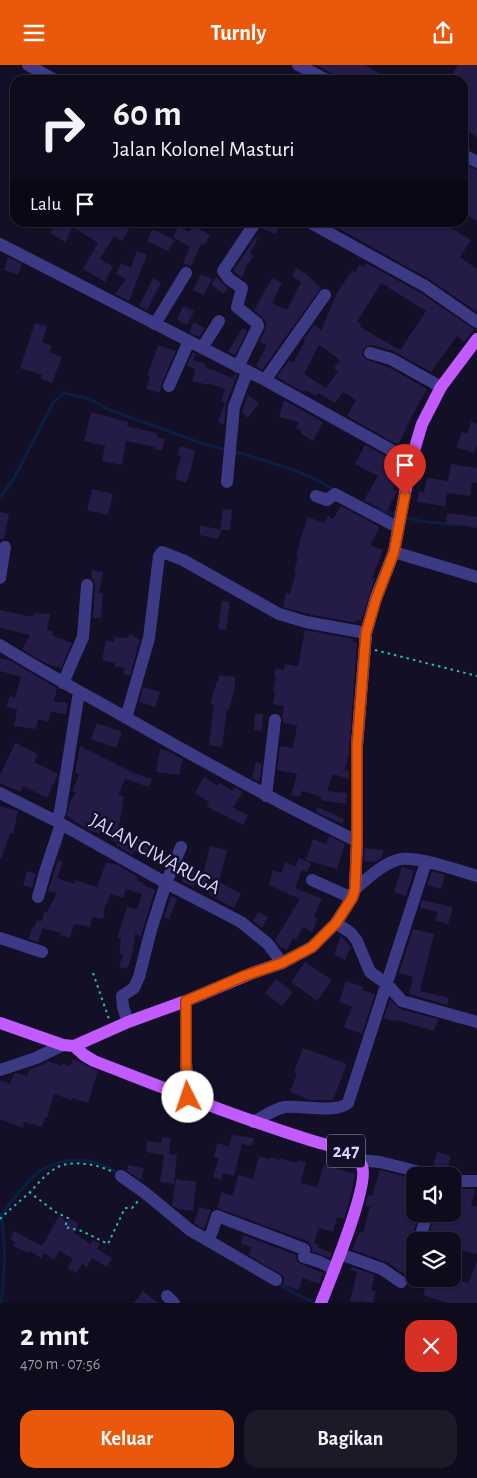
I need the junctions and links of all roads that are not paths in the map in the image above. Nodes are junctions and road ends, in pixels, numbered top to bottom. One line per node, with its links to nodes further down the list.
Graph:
1 (28, 65): 3 (street)
2 (298, 65): 4 (street)
3 (45, 75)
4 (317, 75)
5 (251, 227): 17 (street)
6 (318, 227): 11 (street)
7 (0, 244): 12 (street)
8 (186, 273): 12 (street)
9 (325, 295): 18 (street)
10 (218, 321): 15 (street)
11 (477, 322)
12 (155, 324): 14 (street)
13 (477, 339): 20 (main road)
14 (189, 341): 15 (street); 19 (street)
15 (202, 348): 17 (street)
16 (370, 353): 20 (street)
17 (242, 369): 18 (street); 22 (street)
18 (265, 380): 21 (street)
19 (169, 386)
20 (441, 387): 21 (main road)
21 (411, 461): 24 (main road)
22 (227, 482)
23 (316, 496): 24 (street)
24 (399, 528): 26 (main road)
25 (5, 547): 28 (street)
26 (394, 552): 27 (street); 30 (main road)
27 (477, 577)
28 (0, 578)
29 (88, 585): 32 (street)
30 (366, 633): 34 (street); 39 (main road)
31 (0, 645): 32 (street)
32 (63, 683): 33 (street)
33 (79, 692): 34 (street); 38 (street)
34 (126, 717): 37 (street)
35 (275, 720): 37 (street)
36 (0, 793): 38 (street, JALAN CIWARUGA)
37 (266, 796): 39 (street)
38 (59, 822): 44 (street, JALAN CIWARUGA); 46 (street)
39 (357, 841): 45 (main road)
40 (180, 847): 44 (street)
41 (426, 862): 42 (street); 45 (street); 51 (street)
42 (477, 876)
43 (312, 880): 45 (street)
44 (166, 883): 50 (street, JALAN CIWARUGA); 53 (street)
45 (353, 894): 47 (main road)
46 (38, 897)
47 (336, 923): 50 (main road); 51 (street)
48 (0, 938): 49 (street)
49 (42, 952)
50 (282, 963): 52 (main road)
51 (387, 984): 54 (street); 59 (street)
52 (186, 1001): 53 (main road); 58 (main road)
53 (128, 1022): 56 (main road)
54 (477, 1022)
55 (0, 1023): 56 (main road)
56 (68, 1046): 57 (street); 58 (main road)
57 (0, 1070)
58 (188, 1097): 59 (main road, 247)
59 (253, 1122): 60 (main road, 247)
60 (359, 1160): 61 (street); 66 (main road, 247)
61 (406, 1169)
62 (121, 1176): 65 (street)
63 (461, 1181): 64 (street)
64 (477, 1181)
65 (208, 1239): 67 (street); 68 (street)
66 (340, 1255): 67 (main road, 247); 69 (street)
67 (334, 1269): 70 (main road, 247)
68 (276, 1280)
69 (402, 1281)
70 (321, 1303)

